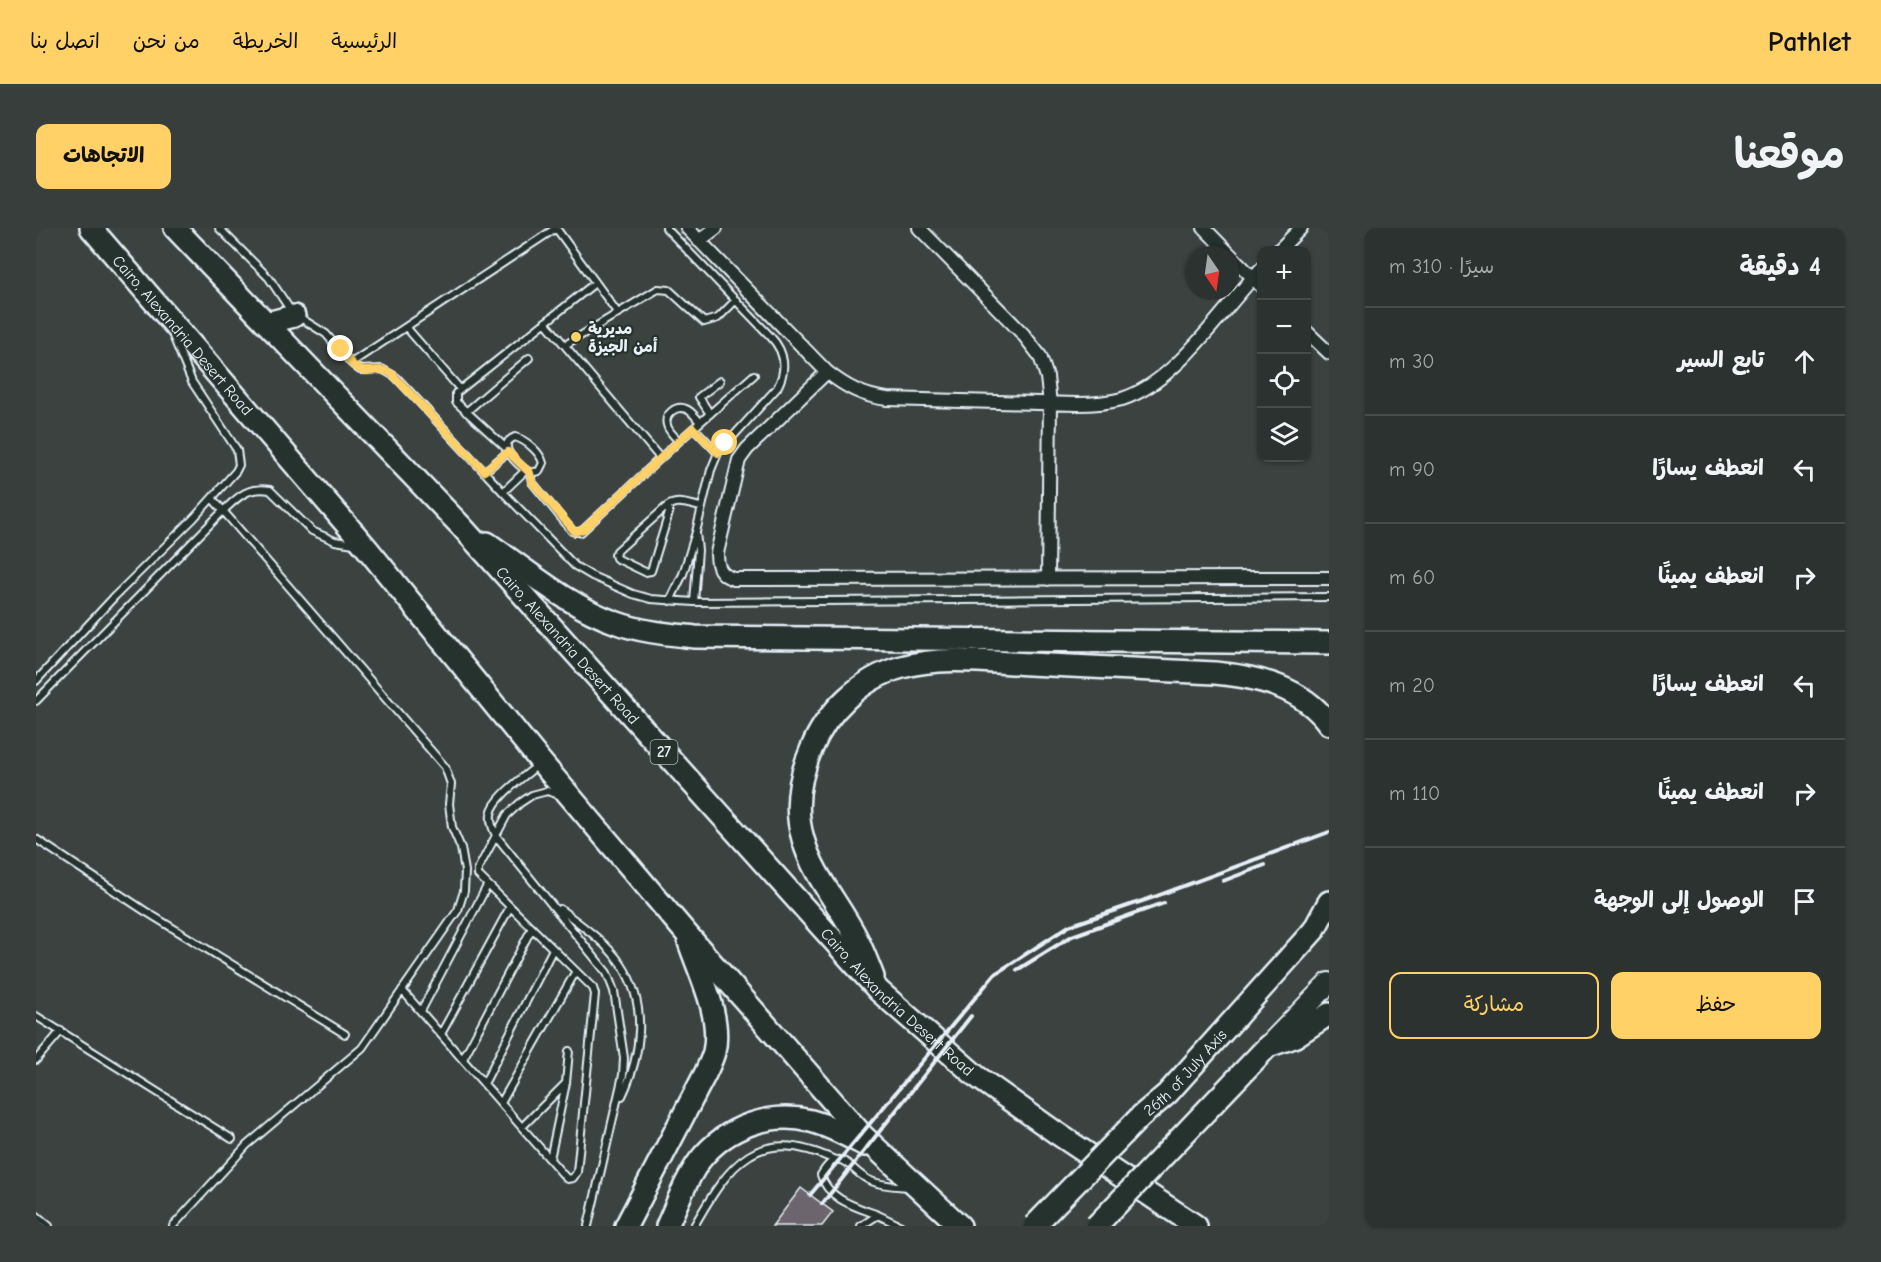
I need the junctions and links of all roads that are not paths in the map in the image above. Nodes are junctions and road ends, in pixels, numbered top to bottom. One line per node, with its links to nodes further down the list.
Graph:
1 (91, 228): 17 (highway, Cairo, Alexandria Desert Road)
2 (175, 228): 21 (highway, Cairo, Alexandria Desert Road / 27)
3 (219, 228): 19 (lane)
4 (556, 228): 15 (lane); 22 (lane)
5 (666, 228): 16 (lane)
6 (687, 228): 11 (street)
7 (716, 228): 11 (street)
8 (919, 228): 32 (street)
9 (1204, 228): 13 (street)
10 (1301, 228): 12 (street)
11 (699, 241): 28 (street)
12 (1283, 246)
13 (1257, 276)
14 (1257, 278): 32 (street)
15 (595, 283): 18 (lane); 20 (lane)
16 (736, 300): 18 (lane); 39 (lane)
17 (164, 310): 44 (lane); 52 (highway, Cairo, Alexandria Desert Road)
18 (617, 312): 24 (lane)
19 (294, 316): 21 (highway); 27 (lane)
20 (545, 322): 24 (lane); 31 (lane)
21 (267, 323): 49 (highway, Cairo, Alexandria Desert Road / 27)
22 (406, 327): 27 (lane); 31 (lane)
23 (1311, 336): 25 (street)
24 (565, 345): 40 (lane)
25 (1329, 353)
26 (529, 358): 33 (lane)
27 (351, 363): 41 (lane)
28 (828, 372): 32 (street); 54 (street)
29 (754, 375): 34 (lane)
30 (720, 381): 34 (lane)
31 (460, 389): 33 (lane)
32 (1050, 404): 54 (street)
33 (466, 412): 38 (lane)
34 (710, 414): 35 (lane)
35 (700, 422): 36 (lane); 37 (lane)
36 (693, 428): 37 (lane); 39 (lane)
37 (679, 441): 40 (lane)
38 (507, 450): 41 (lane); 42 (lane); 42 (lane)
39 (718, 453): 45 (lane)
40 (660, 458): 42 (lane)
41 (484, 471): 43 (lane)
42 (528, 471): 43 (lane)
43 (503, 492): 56 (lane)
44 (212, 498): 47 (lane); 48 (lane)
45 (701, 507): 46 (lane); 51 (lane)
46 (665, 508): 46 (lane)
47 (224, 510): 50 (lane); 52 (lane); 79 (lane)
48 (194, 518): 50 (lane); 59 (lane)
49 (462, 527): 58 (highway); 80 (highway, Cairo, Alexandria Desert Road / 27)
50 (205, 529): 60 (lane)
51 (696, 532): 56 (lane); 57 (lane)
52 (365, 546): 64 (highway, Cairo, Alexandria Desert Road)
53 (1329, 578): 54 (street)
54 (1048, 579)
55 (1329, 597): 57 (lane)
56 (670, 601): 57 (lane)
57 (693, 602)
58 (1329, 643)
59 (69, 646): 60 (lane); 61 (lane)
60 (79, 658): 62 (lane)
61 (36, 681)
62 (36, 701)
63 (1329, 724): 80 (highway)
64 (541, 762): 65 (highway, Cairo, Alexandria Desert Road); 66 (lane)
65 (571, 798): 66 (lane); 75 (highway, Cairo, Alexandria Desert Road)
66 (496, 837): 68 (lane); 70 (lane)
67 (36, 839): 85 (lane)
68 (487, 886): 71 (lane); 81 (lane)
69 (1329, 902): 74 (highway)
70 (551, 903): 94 (lane); 94 (lane)
71 (510, 908): 73 (lane); 86 (lane)
72 (1329, 914): 74 (highway, 26th of July Axis)
73 (531, 928): 76 (lane); 89 (lane)
74 (1314, 930): 112 (highway, 26th of July Axis, bridge)
75 (686, 933): 97 (highway, Cairo, Alexandria Desert Road); 106 (highway)
76 (553, 949): 77 (lane); 92 (lane)
77 (576, 971): 93 (lane); 98 (lane)
78 (1329, 983): 87 (highway)
79 (402, 990): 81 (lane); 104 (lane)
80 (879, 991): 114 (highway, Cairo, Alexandria Desert Road / 27)
81 (421, 1011): 86 (lane)
82 (1329, 1014): 87 (highway)
83 (36, 1016): 84 (lane)
84 (61, 1032): 90 (lane); 96 (lane)
85 (345, 1034)
86 (441, 1034): 89 (lane)
87 (1268, 1046): 113 (highway, bridge)
88 (569, 1051): 91 (lane)
89 (463, 1059): 92 (lane)
90 (36, 1060)
91 (566, 1083): 95 (lane); 98 (lane)
92 (484, 1084): 93 (lane)
93 (501, 1103): 95 (lane)
94 (617, 1107): 105 (lane)
95 (522, 1127): 98 (lane)
96 (232, 1139)
97 (879, 1151): 100 (highway, Cairo, Alexandria Desert Road); 107 (highway)
98 (550, 1159)
99 (835, 1161): 100 (lane); 102 (lane); 108 (lane)
100 (921, 1188): 111 (highway, Cairo, Alexandria Desert Road)
101 (36, 1215): 103 (lane)
102 (878, 1215): 109 (lane); 110 (lane)
103 (49, 1226)
104 (173, 1226)
105 (588, 1226)
106 (626, 1226)
107 (668, 1226)
108 (694, 1226)
109 (861, 1226)
110 (901, 1226)
111 (960, 1226)
112 (1034, 1226)
113 (1096, 1226)
114 (1196, 1226)

